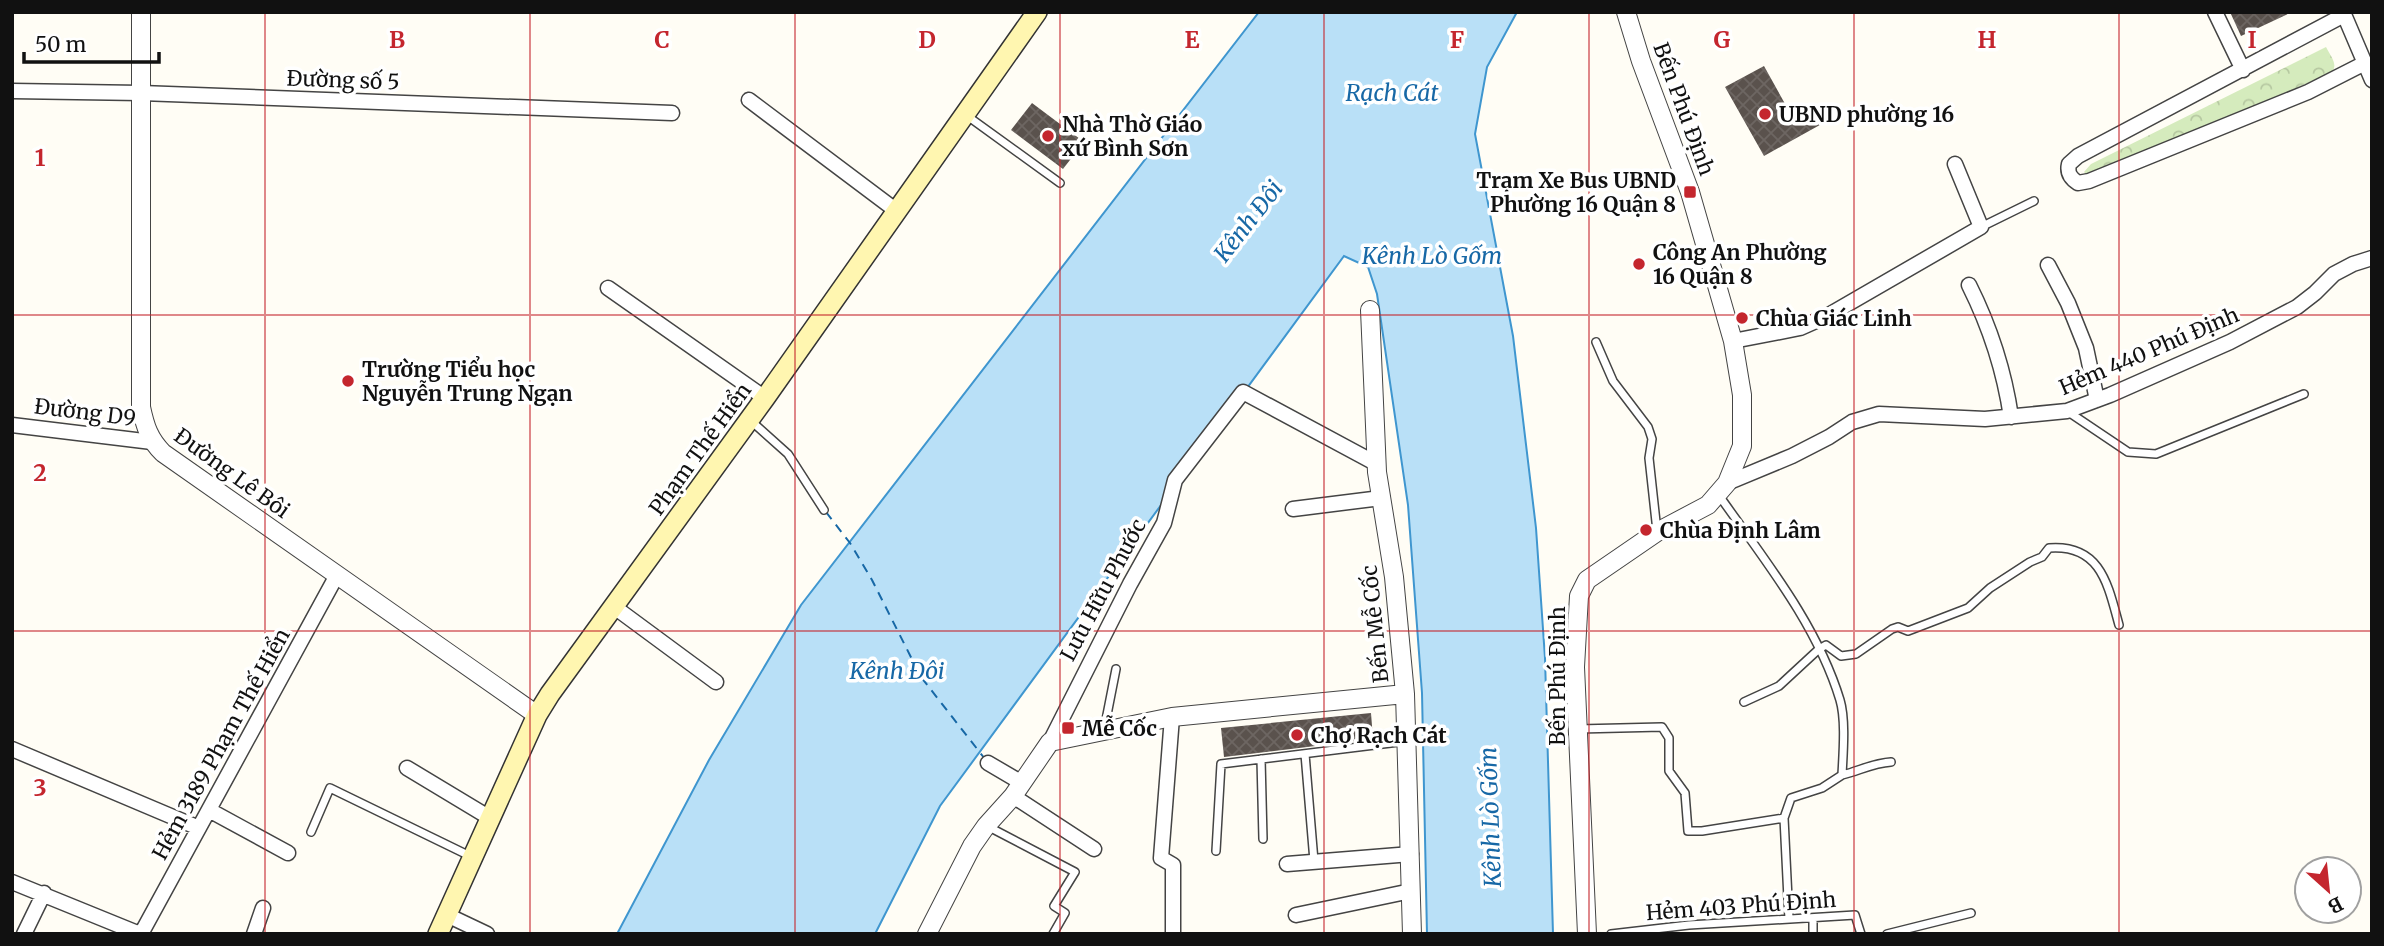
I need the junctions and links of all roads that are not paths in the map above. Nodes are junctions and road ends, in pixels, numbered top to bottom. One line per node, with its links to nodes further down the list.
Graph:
1 (141, 12): 10 (street, Đường Lê Bôi)
2 (1037, 12): 13 (main road, Phạm Thế Hiển)
3 (1626, 12): 24 (street, Bến Phú Định)
4 (2216, 12): 7 (street)
5 (2344, 14): 6 (street); 7 (street)
6 (2364, 63): 7 (street); 8 (street)
7 (2242, 70)
8 (2372, 80)
9 (12, 91): 10 (street, Đường số 5)
10 (141, 93): 12 (street, Đường số 5); 33 (street, Đường Lê Bôi)
11 (749, 100): 17 (street)
12 (672, 114)
13 (965, 114): 15 (lane); 17 (main road, Phạm Thế Hiển)
14 (1955, 164): 18 (street)
15 (1060, 183)
16 (2034, 201): 18 (lane)
17 (898, 212): 27 (main road, Phạm Thế Hiển)
18 (1981, 227): 24 (street)
19 (2372, 258): 28 (street, Hẻm 440 Phú Định)
20 (2048, 265): 28 (street)
21 (1969, 285): 30 (street)
22 (608, 288): 27 (street)
23 (1370, 310): 34 (street, Bến Mễ Cốc)
24 (1733, 341): 35 (street, Bến Phú Định)
25 (1596, 342): 39 (lane)
26 (2304, 394): 29 (lane)
27 (765, 398): 31 (main road, Phạm Thế Hiển)
28 (2097, 400): 29 (street, Hẻm 440 Phú Định)
29 (2067, 411): 30 (street, Hẻm 440 Phú Định)
30 (2011, 417): 35 (street, Hẻm 440 Phú Định)
31 (749, 420): 38 (lane); 41 (main road, Phạm Thế Hiển)
32 (12, 425): 33 (street, Đường D9)
33 (152, 442): 40 (street, Đường Lê Bôi)
34 (1377, 464): 36 (street, Bến Mễ Cốc); 53 (street, Lưu Hữu Phước)
35 (1722, 488): 39 (street, Bến Phú Định); 43 (lane)
36 (1381, 498): 37 (street); 46 (street, Bến Mễ Cốc)
37 (1293, 509)
38 (824, 510)
39 (1657, 531): 50 (street, Bến Phú Định)
40 (337, 575): 48 (street, Đường Lê Bôi); 62 (street, Hẻm 3189 Phạm Thế Hiển)
41 (612, 606): 45 (street); 48 (main road, Phạm Thế Hiển)
42 (2119, 625): 43 (lane)
43 (1819, 649): 47 (lane); 60 (lane)
44 (1116, 669): 51 (lane)
45 (716, 682)
46 (1405, 694): 49 (street); 52 (street, Bến Mễ Cốc)
47 (1744, 702)
48 (537, 715): 63 (main road, Phạm Thế Hiển)
49 (1172, 717): 51 (street); 92 (street)
50 (1578, 729): 64 (lane); 94 (street, Bến Phú Định)
51 (1104, 731): 53 (street)
52 (1407, 741): 55 (lane); 72 (street, Bến Mễ Cốc)
53 (1051, 742): 61 (street, Lưu Hữu Phước)
54 (12, 749): 66 (street)
55 (1305, 754): 56 (lane); 74 (lane)
56 (1261, 759): 68 (lane); 70 (lane)
57 (1891, 762): 60 (lane)
58 (988, 763): 61 (street)
59 (407, 768): 63 (street)
60 (1842, 775): 64 (lane)
61 (1018, 789): 65 (street, Lưu Hữu Phước); 69 (street)
62 (209, 810): 66 (street, Hẻm 3189 Phạm Thế Hiển); 71 (street)
63 (490, 818): 73 (main road, Phạm Thế Hiển)
64 (1784, 818): 84 (lane)
65 (986, 825): 90 (street, Lưu Hữu Phước); 91 (lane)
66 (199, 828): 86 (street, Hẻm 3189 Phạm Thế Hiển)
67 (311, 832): 73 (lane)
68 (1263, 839)
69 (1094, 849)
70 (1216, 851)
71 (288, 853)
72 (1410, 854): 74 (street); 77 (street, Bến Mễ Cốc)
73 (472, 857): 81 (main road, Phạm Thế Hiển)
74 (1314, 862): 75 (street)
75 (1287, 864)
76 (12, 882): 78 (street)
77 (1411, 891): 82 (street); 93 (street, Bến Mễ Cốc)
78 (44, 893): 85 (street); 86 (street)
79 (263, 908): 87 (street)
80 (1971, 913): 98 (lane)
81 (447, 915): 88 (main road, Phạm Thế Hiển); 89 (street)
82 (1296, 915)
83 (1813, 918): 84 (lane, Hẻm 403 Phú Định); 96 (lane); 97 (lane, Hẻm 403 Phú Định)
84 (1789, 919): 95 (lane, Hẻm 403 Phú Định)
85 (24, 934)
86 (140, 934)
87 (254, 934)
88 (438, 934)
89 (487, 934)
90 (927, 934)
91 (1053, 934)
92 (1173, 934)
93 (1412, 934)
94 (1587, 934)
95 (1611, 934)
96 (1813, 934)
97 (1861, 934)
98 (1887, 934)

